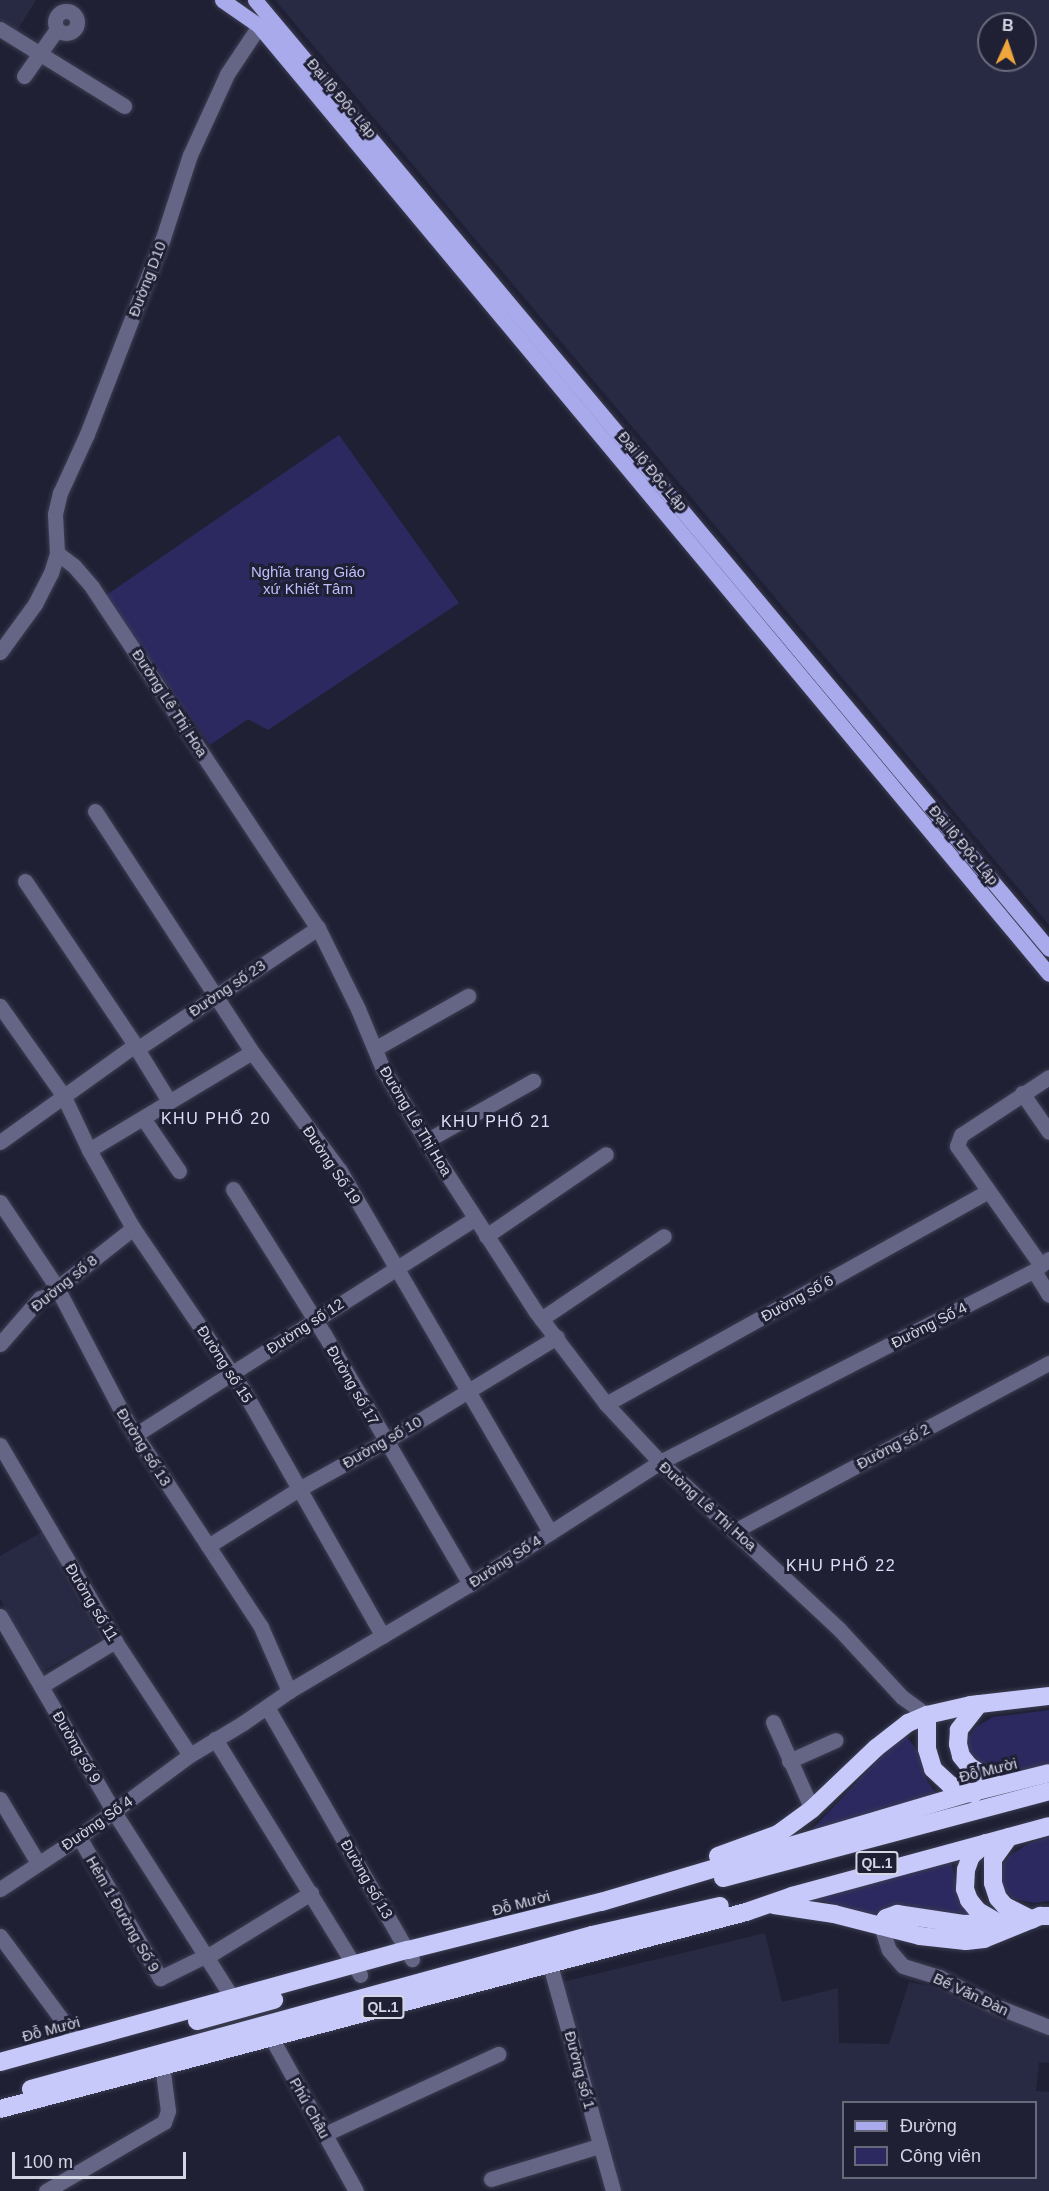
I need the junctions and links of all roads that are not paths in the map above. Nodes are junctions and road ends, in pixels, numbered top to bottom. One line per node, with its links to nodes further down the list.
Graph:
1 (255, 0): 4 (main road, Đại lộ Độc Lập)
2 (226, 1): 4 (main road, Đại lộ Độc Lập)
3 (75, 6): 6 (street)
4 (262, 20): 9 (street, Đường D10); 14 (main road, Đại lộ Độc Lập); 15 (main road, Đại lộ Độc Lập)
5 (0, 29): 6 (street)
6 (39, 54): 7 (street); 8 (street)
7 (24, 76)
8 (124, 106)
9 (57, 553): 10 (street); 13 (street, Đường Lê Thị Hoa)
10 (0, 652)
11 (95, 811): 17 (street, Đường Số 19)
12 (25, 881): 19 (street)
13 (318, 928): 17 (street, Đường số 23); 20 (street, Đường Lê Thị Hoa)
14 (1049, 949)
15 (1049, 974)
16 (468, 996): 20 (street)
17 (214, 997): 19 (street, Đường số 23); 21 (street, Đường Số 19)
18 (0, 1006): 25 (street)
19 (136, 1047): 25 (street, Đường số 23); 26 (street)
20 (376, 1048): 29 (street, Đường Lê Thị Hoa)
21 (252, 1052): 26 (street); 42 (street, Đường Số 19)
22 (1049, 1077): 24 (street)
23 (533, 1081): 29 (street)
24 (1022, 1093): 28 (street); 35 (street)
25 (63, 1095): 30 (street, Đường số 23); 31 (street, Đường số 15)
26 (169, 1101): 27 (street)
27 (143, 1118): 31 (street); 33 (street)
28 (1049, 1132)
29 (426, 1141): 37 (street, Đường Lê Thị Hoa)
30 (0, 1142)
31 (89, 1150): 38 (street, Đường số 15)
32 (606, 1154): 39 (street)
33 (179, 1171)
34 (233, 1189): 46 (street, Đường số 17)
35 (987, 1192): 41 (street); 52 (street, Đường số 6)
36 (0, 1202): 43 (street, Đường số 13)
37 (475, 1218): 39 (street, Đường Lê Thị Hoa); 42 (street, Đường số 12)
38 (134, 1228): 43 (street, Đường số 8); 50 (street, Đường số 15)
39 (486, 1236): 45 (street, Đường Lê Thị Hoa)
40 (664, 1236): 45 (street)
41 (1041, 1265): 44 (street); 56 (street, Đường Số 4)
42 (396, 1268): 46 (street, Đường số 12); 51 (street, Đường Số 19)
43 (56, 1286): 48 (street, Đường số 8); 53 (street, Đường số 13)
44 (1049, 1295)
45 (541, 1319): 47 (street, Đường Lê Thị Hoa)
46 (315, 1320): 50 (street, Đường số 12); 54 (street, Đường số 17)
47 (557, 1337): 51 (street, Đường số 10); 52 (street, Đường Lê Thị Hoa)
48 (0, 1344)
49 (1049, 1362): 58 (street, Đường số 2)
50 (232, 1373): 53 (street, Đường số 12); 57 (street, Đường số 15)
51 (468, 1391): 54 (street, Đường số 10); 59 (street, Đường Số 19)
52 (606, 1404): 56 (street, Đường Lê Thị Hoa)
53 (135, 1435): 60 (street, Đường số 13)
54 (386, 1441): 57 (street, Đường số 10); 61 (street, Đường số 17)
55 (0, 1445): 64 (street, Đường số 11)
56 (660, 1462): 58 (street, Đường Lê Thị Hoa); 59 (street, Đường Số 4)
57 (299, 1489): 60 (street, Đường số 10); 63 (street, Đường số 15)
58 (736, 1530): 70 (street, Đường Lê Thị Hoa)
59 (550, 1532): 61 (street, Đường Số 4)
60 (208, 1546): 66 (street, Đường số 13)
61 (470, 1584): 63 (street, Đường Số 4)
62 (0, 1616): 65 (street, Đường số 9)
63 (383, 1636): 66 (street, Đường Số 4)
64 (116, 1641): 65 (street); 74 (street, Đường số 11)
65 (41, 1686): 83 (street, Đường số 9)
66 (289, 1691): 69 (street, Đường Số 4)
67 (1049, 1696): 68 (highway)
68 (979, 1704): 70 (highway); 77 (highway)
69 (267, 1707): 72 (street, Đường Số 4); 100 (street, Đường số 13)
70 (927, 1715): 79 (highway); 82 (highway)
71 (773, 1722): 75 (street)
72 (215, 1739): 74 (street, Đường Số 4); 91 (street)
73 (836, 1740): 75 (street)
74 (190, 1755): 83 (street, Đường Số 4)
75 (789, 1761): 82 (street)
76 (1049, 1773): 77 (highway, Đỗ Mười / QL.1)
77 (998, 1785): 79 (highway, Đỗ Mười / QL.1)
78 (1049, 1791): 81 (highway, Đỗ Mười / QL.1)
79 (969, 1793): 81 (highway); 92 (highway, Đỗ Mười / QL.1)
80 (0, 1799): 89 (street)
81 (997, 1804): 96 (highway, Đỗ Mười / QL.1)
82 (812, 1809): 92 (highway)
83 (114, 1812): 87 (street, Đường Số 4); 101 (street, Đường số 9)
84 (1049, 1816): 86 (highway, QL.1)
85 (1049, 1826): 86 (highway, QL.1)
86 (1015, 1830): 88 (highway, QL.1); 93 (highway, QL.1); 95 (highway)
87 (79, 1837): 89 (street, Đường Số 4); 101 (street, Hẻm 1 Đường Số 9)
88 (988, 1842): 94 (highway, QL.1); 97 (highway)
89 (38, 1863): 90 (street, Đường Số 4)
90 (0, 1889)
91 (311, 1893): 101 (street); 103 (street)
92 (600, 1902): 96 (highway); 100 (highway, Đỗ Mười / QL.1)
93 (734, 1903): 94 (highway); 102 (highway, QL.1)
94 (767, 1905): 98 (highway); 102 (highway, QL.1)
95 (1042, 1914): 97 (highway); 98 (highway)
96 (581, 1918): 100 (highway, Đỗ Mười / QL.1)
97 (999, 1923): 98 (highway)
98 (881, 1926): 105 (street, Bế Văn Đàn)
99 (0, 1936): 107 (street)
100 (410, 1955): 103 (highway, Đỗ Mười / QL.1)
101 (207, 1956): 104 (street, Đường số 9)
102 (548, 1956): 106 (highway, QL.1); 115 (street, Đường số 1)
103 (357, 1970): 104 (highway, Đỗ Mười / QL.1); 111 (highway, Đỗ Mười / QL.1)
104 (233, 1998): 107 (highway, Đỗ Mười / QL.1)
105 (1049, 2027)
106 (268, 2030): 109 (highway, QL.1); 114 (street, Phú Châu)
107 (77, 2040): 110 (highway, Đỗ Mười / QL.1)
108 (498, 2054): 114 (street)
109 (161, 2061): 112 (highway, QL.1); 113 (highway, QL.1); 117 (street)
110 (0, 2062)
111 (0, 2073)
112 (0, 2097)
113 (0, 2109)
114 (325, 2134): 118 (street, Phú Châu)
115 (599, 2146): 116 (street); 119 (street, Đường số 1)
116 (491, 2179)
117 (46, 2191)
118 (356, 2191)
119 (613, 2191)

